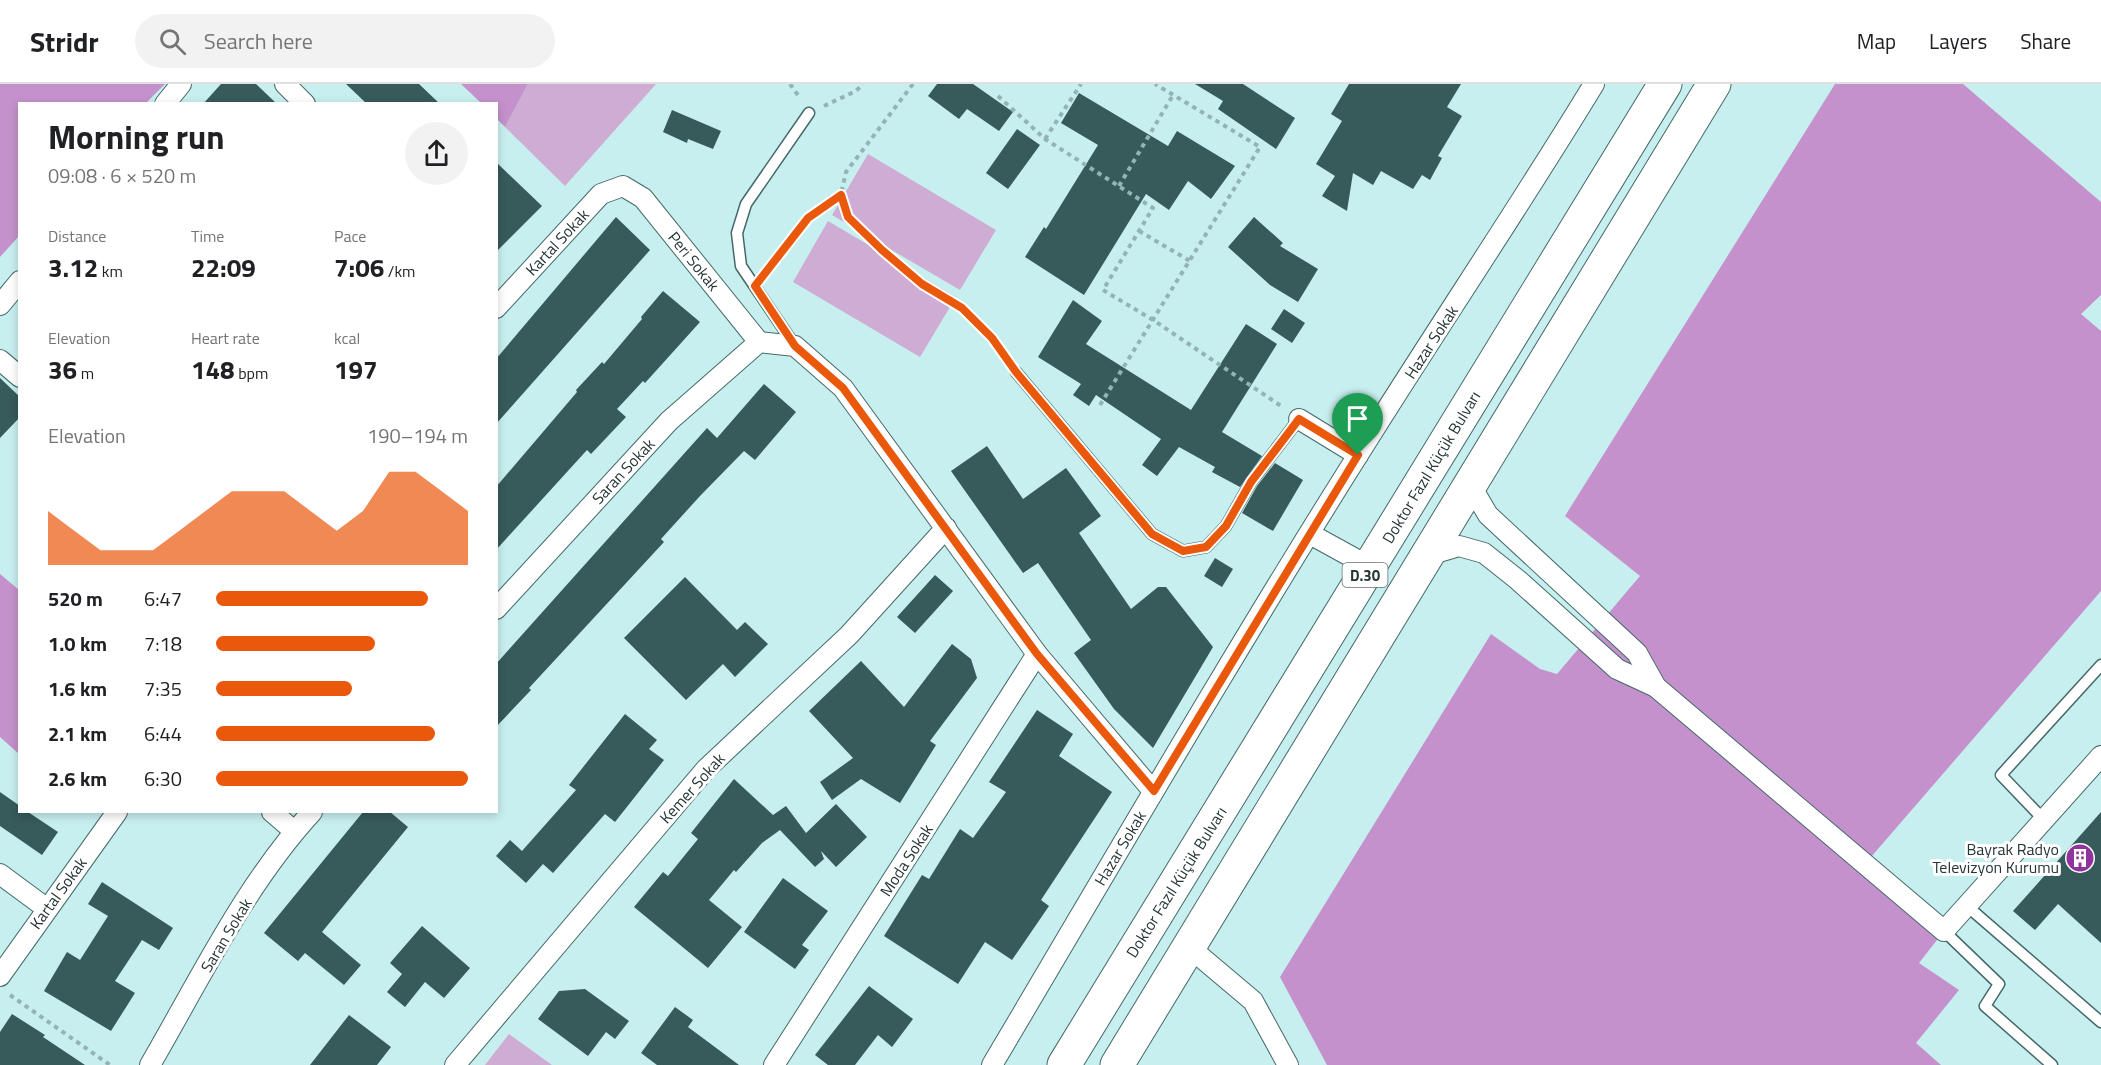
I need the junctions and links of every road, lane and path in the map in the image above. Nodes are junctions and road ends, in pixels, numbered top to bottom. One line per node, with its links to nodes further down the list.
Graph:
1 (181, 84): 12 (street)
2 (285, 84): 13 (street)
3 (863, 84): 14 (path)
4 (913, 84): 18 (path)
5 (1081, 84): 15 (path)
6 (1155, 84): 10 (path)
7 (1594, 84): 33 (street, Hazar Sokak)
8 (1665, 84): 38 (highway, Doktor Fazıl Küçük Bulvarı / D.30)
9 (1714, 84): 34 (highway, D.30)
10 (1173, 95): 17 (path); 20 (path)
11 (998, 96): 15 (path)
12 (167, 102)
13 (303, 102)
14 (809, 113): 22 (lane)
15 (1045, 139): 17 (path)
16 (623, 186): 23 (street, Kartal Sokak); 26 (street, Peri Sokak)
17 (1119, 186): 19 (path)
18 (841, 195): 22 (path); 29 (path)
19 (1139, 231): 20 (path); 25 (path)
20 (1190, 261): 25 (path)
21 (18, 283): 24 (street)
22 (755, 286): 27 (lane)
23 (499, 299)
24 (0, 305)
25 (1153, 320): 31 (path); 32 (path)
26 (759, 342): 27 (street); 39 (street, Saran Sokak)
27 (795, 346): 35 (street)
28 (0, 360): 30 (street)
29 (1016, 372): 32 (lane)
30 (18, 375)
31 (1100, 405)
32 (1299, 419): 33 (street)
33 (1358, 455): 36 (street, Hazar Sokak)
34 (1471, 486): 37 (highway, D.30); 42 (street)
35 (946, 528): 40 (street); 60 (street, Kemer Sokak)
36 (1310, 534): 38 (street); 44 (street, Hazar Sokak)
37 (1429, 555): 42 (street); 54 (highway, D.30)
38 (1370, 567): 63 (highway, Doktor Fazıl Küçük Bulvarı / D.30)
39 (498, 607)
40 (1037, 654): 44 (street); 61 (street, Moda Sokak)
41 (2101, 665): 48 (lane)
42 (1656, 687): 53 (street)
43 (2101, 756): 48 (street)
44 (1154, 791): 62 (street, Hazar Sokak)
45 (116, 813): 52 (street, Kartal Sokak)
46 (273, 813): 49 (street)
47 (311, 813): 49 (street, Saran Sokak)
48 (2044, 820): 51 (street)
49 (294, 831): 59 (street, Saran Sokak)
50 (0, 874): 52 (street)
51 (1967, 906): 53 (street); 57 (lane)
52 (46, 908): 55 (street, Kartal Sokak)
53 (1944, 931): 66 (lane)
54 (1189, 947): 64 (highway, D.30); 65 (street)
55 (0, 976)
56 (9, 994): 58 (path)
57 (2101, 1022)
58 (110, 1065)
59 (150, 1065)
60 (455, 1065)
61 (774, 1065)
62 (992, 1065)
63 (1064, 1065)
64 (1117, 1065)
65 (1288, 1065)
66 (2052, 1065)

